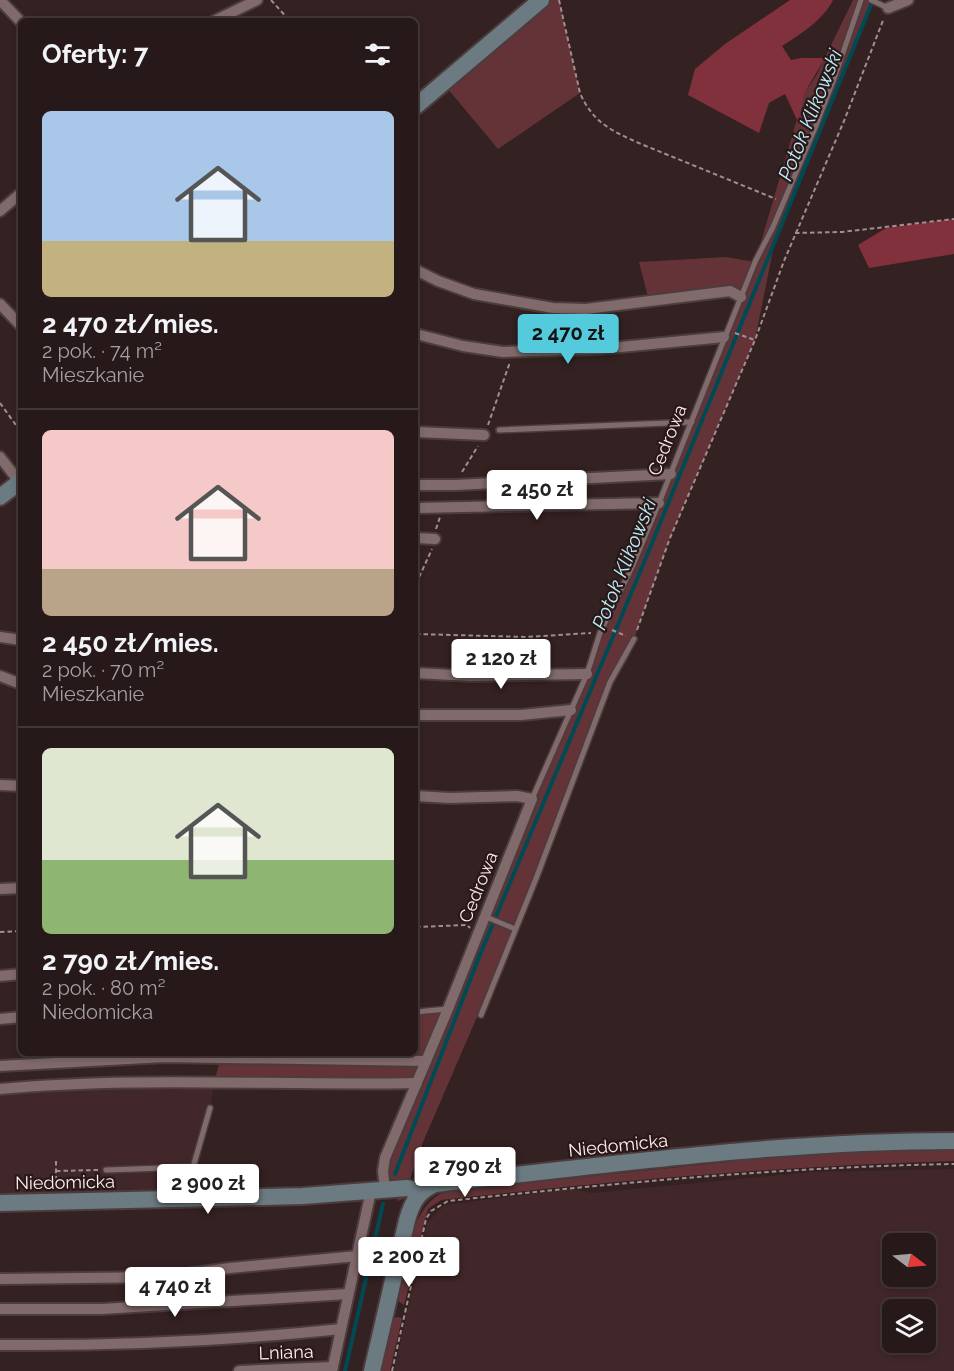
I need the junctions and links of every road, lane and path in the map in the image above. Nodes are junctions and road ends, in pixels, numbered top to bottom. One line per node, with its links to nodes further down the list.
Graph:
1 (0, 0): 12 (street)
2 (257, 0): 10 (street)
3 (271, 0): 11 (path)
4 (541, 0): 13 (main road)
5 (559, 0): 15 (path)
6 (861, 0): 15 (lane, Cedrowa)
7 (871, 0): 9 (lane)
8 (908, 0): 9 (street)
9 (888, 8): 18 (path)
10 (220, 18)
11 (287, 18)
12 (18, 19)
13 (418, 104)
14 (18, 196): 16 (street)
15 (783, 202): 20 (lane, Cedrowa)
16 (0, 211)
17 (954, 219): 18 (path)
18 (795, 233): 25 (path)
19 (418, 271): 20 (street)
20 (741, 297): 23 (lane, Cedrowa)
21 (0, 304): 22 (street)
22 (18, 323)
23 (725, 333): 25 (path); 26 (street); 28 (lane, Cedrowa)
24 (418, 334): 26 (street)
25 (755, 340): 50 (path)
26 (513, 351): 32 (path)
27 (0, 403): 29 (path)
28 (692, 422): 30 (lane); 34 (lane, Cedrowa)
29 (18, 428)
30 (499, 429)
31 (418, 432): 32 (street)
32 (484, 435): 38 (path)
33 (0, 457): 35 (street)
34 (671, 474): 38 (street); 40 (lane, Cedrowa)
35 (18, 480)
36 (18, 484): 39 (main road)
37 (418, 485): 38 (street)
38 (454, 486)
39 (0, 498)
40 (659, 503): 42 (street); 46 (lane, Cedrowa)
41 (418, 508): 42 (street)
42 (443, 509): 44 (path)
43 (418, 538): 44 (street)
44 (435, 539): 45 (path)
45 (418, 579)
46 (604, 627): 47 (lane, Cedrowa); 50 (path)
47 (600, 633): 48 (path); 53 (lane, Cedrowa)
48 (418, 634)
49 (0, 637): 51 (street)
50 (634, 639): 66 (lane)
51 (18, 640)
52 (418, 673): 53 (street)
53 (587, 674): 56 (lane, Cedrowa)
54 (0, 676): 55 (street)
55 (18, 683)
56 (571, 710): 57 (street); 61 (lane, Cedrowa)
57 (418, 715)
58 (0, 785): 59 (street)
59 (18, 786)
60 (418, 796): 61 (street)
61 (532, 799): 64 (street, Cedrowa)
62 (18, 888): 63 (street)
63 (0, 889)
64 (484, 916): 66 (lane); 69 (street, Cedrowa)
65 (418, 927): 69 (path)
66 (515, 929): 74 (lane)
67 (18, 931): 68 (path)
68 (0, 932)
69 (477, 933): 72 (street, Cedrowa)
70 (18, 974): 71 (street)
71 (0, 976)
72 (448, 1009): 73 (lane); 77 (street, Cedrowa)
73 (418, 1012)
74 (481, 1015)
75 (18, 1017): 76 (street)
76 (0, 1019)
77 (426, 1061): 78 (street); 79 (street, Cedrowa)
78 (0, 1066)
79 (417, 1083): 80 (street); 88 (street, Cedrowa)
80 (0, 1089)
81 (210, 1108): 85 (lane)
82 (954, 1140): 90 (main road, Niedomicka)
83 (56, 1158): 87 (path)
84 (954, 1164): 102 (path)
85 (193, 1167): 86 (lane); 91 (lane)
86 (106, 1170): 87 (path)
87 (56, 1171): 89 (path)
88 (378, 1191): 90 (main road, Niedomicka); 91 (main road, Niedomicka); 93 (street, Cedrowa)
89 (56, 1192)
90 (421, 1192): 101 (main road)
91 (190, 1198): 92 (main road, Niedomicka)
92 (0, 1203)
93 (357, 1256): 94 (street); 95 (street, Cedrowa)
94 (0, 1279)
95 (348, 1294): 96 (street); 97 (street, Cedrowa)
96 (0, 1309)
97 (341, 1329): 98 (street); 99 (street, Cedrowa)
98 (0, 1345)
99 (332, 1369): 100 (street, Lniana)
100 (239, 1371)
101 (372, 1371)
102 (392, 1371)

